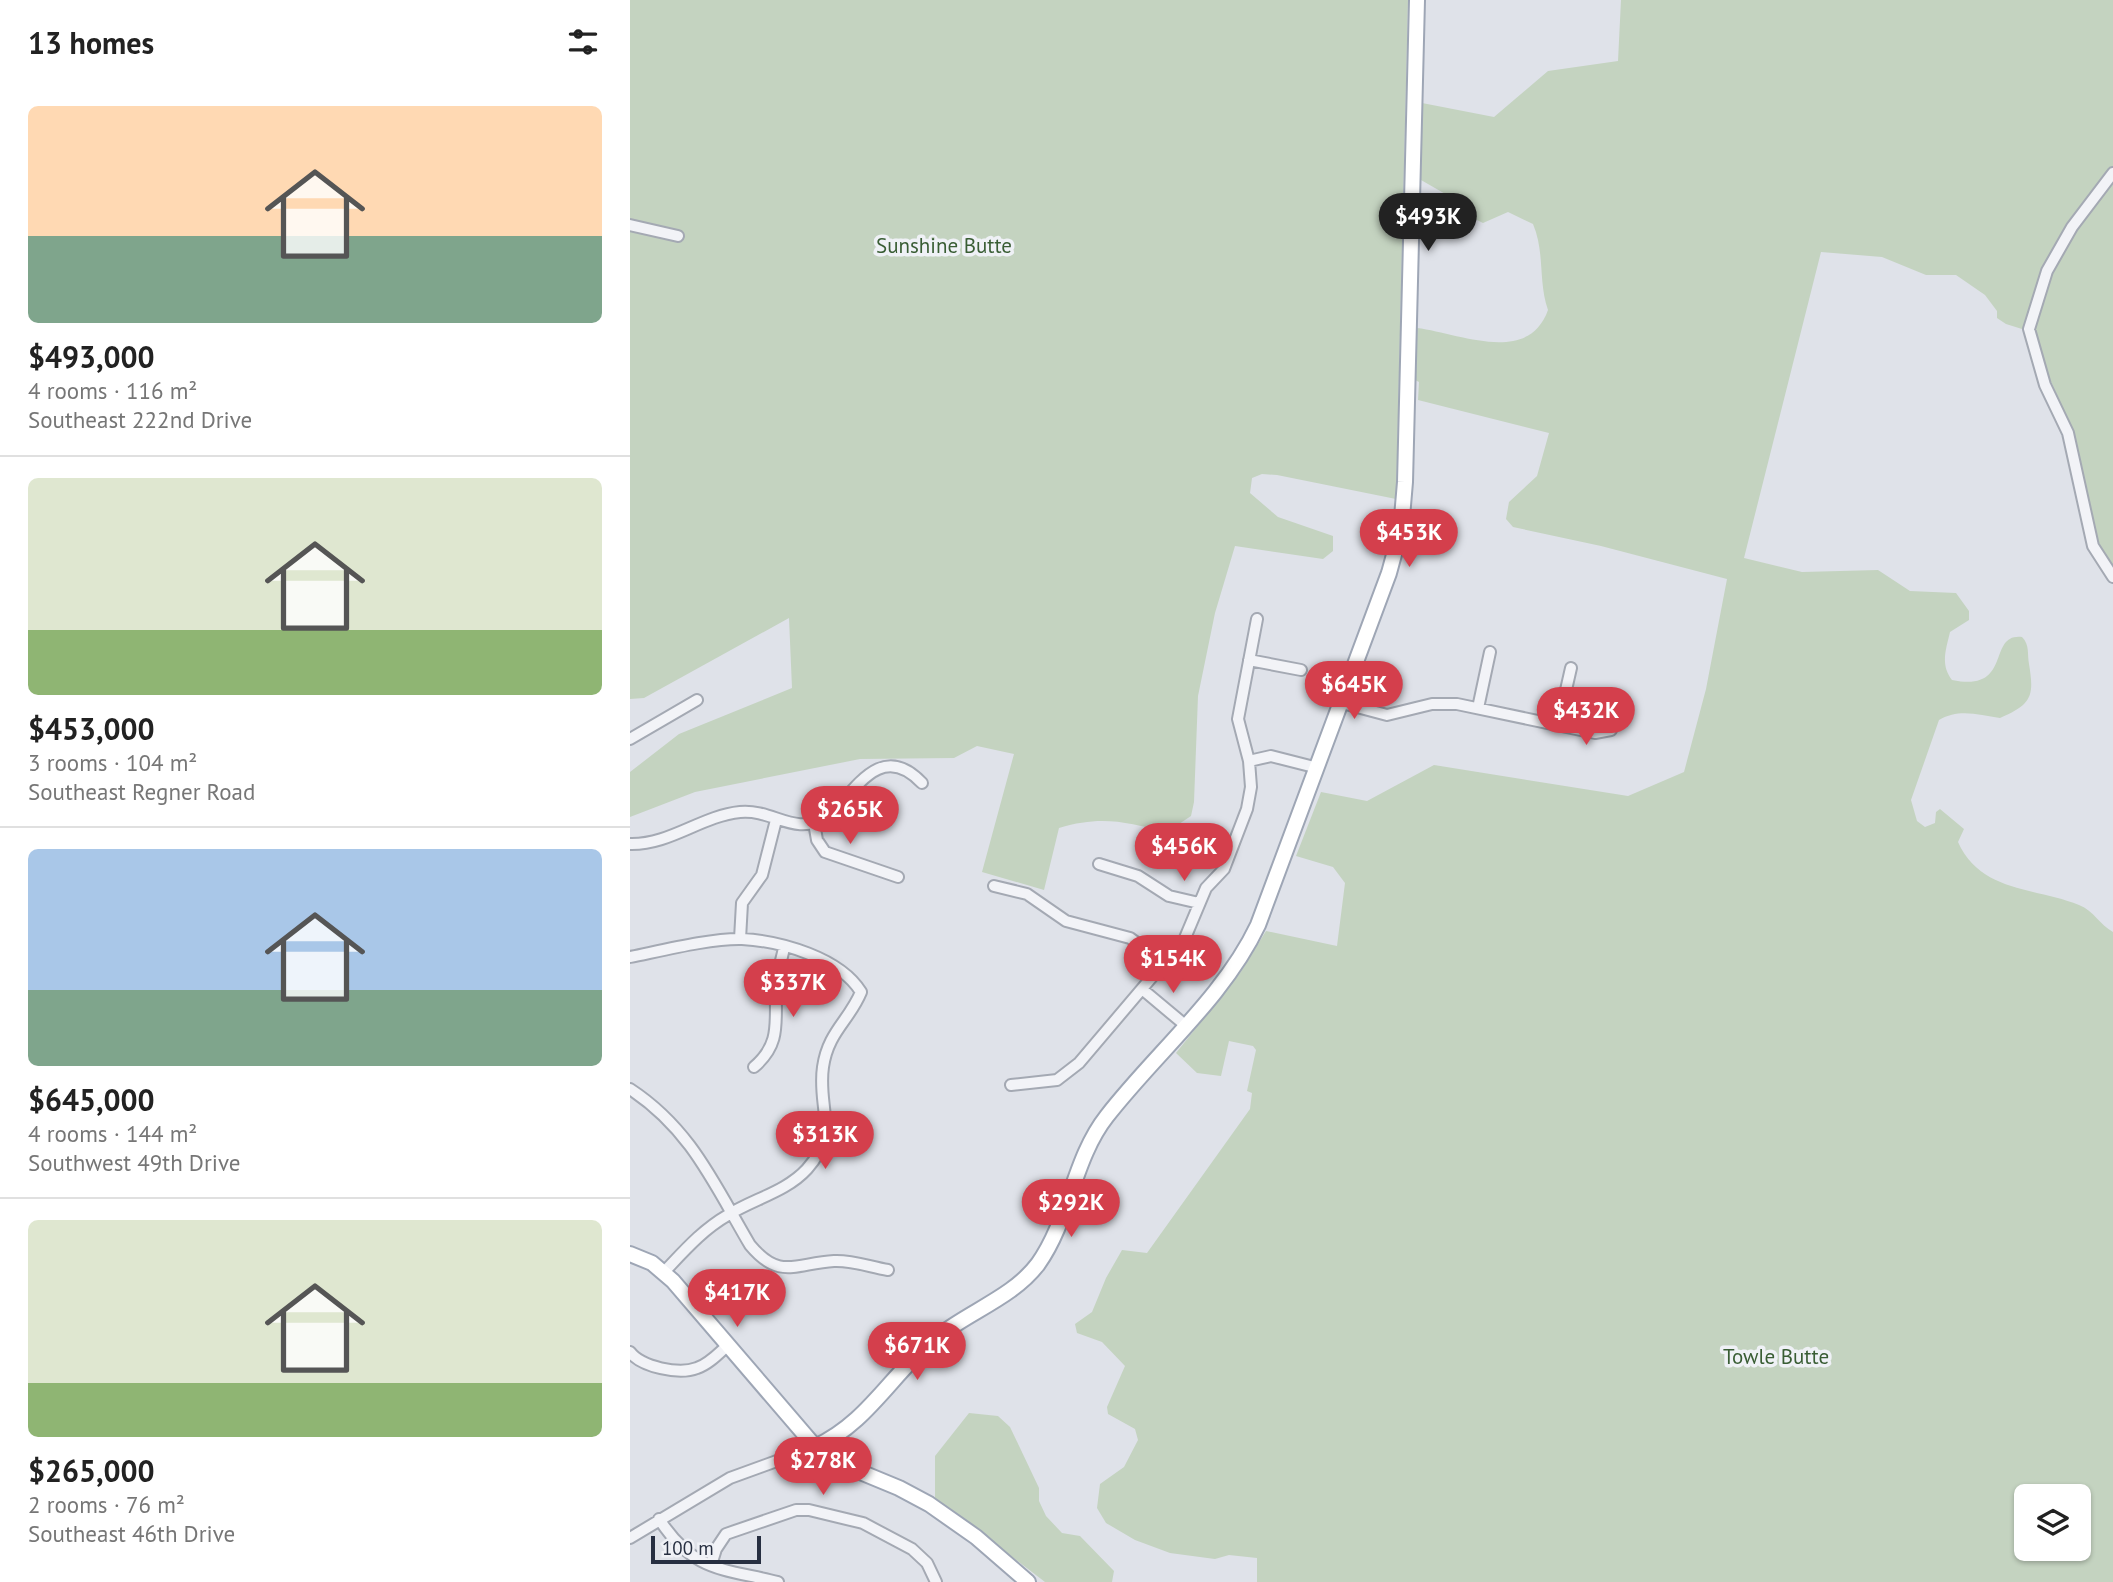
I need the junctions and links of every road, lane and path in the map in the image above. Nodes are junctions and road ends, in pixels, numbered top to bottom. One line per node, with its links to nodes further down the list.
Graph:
1 (1417, 0): 12 (main road)
2 (2113, 173): 5 (street)
3 (630, 225): 4 (street)
4 (678, 236)
5 (2113, 577)
6 (1257, 619): 8 (street)
7 (1490, 652): 13 (street)
8 (1249, 660): 10 (street); 17 (street)
9 (1570, 668): 14 (street)
10 (1301, 670)
11 (697, 700): 16 (street)
12 (1342, 703): 13 (street); 18 (main road)
13 (1478, 709): 14 (street)
14 (1558, 725): 15 (street)
15 (1611, 730)
16 (630, 739)
17 (1249, 761): 18 (street); 26 (street)
18 (1318, 768): 32 (main road)
19 (922, 783): 21 (street)
20 (776, 820): 21 (street); 22 (street); 27 (street)
21 (814, 823): 24 (street)
22 (630, 844)
23 (1100, 864): 26 (street)
24 (898, 877)
25 (993, 886): 30 (street)
26 (1199, 903): 30 (street)
27 (740, 939): 28 (street); 29 (street)
28 (784, 948): 33 (street); 36 (street)
29 (630, 957)
30 (1164, 963): 31 (street)
31 (1142, 989): 32 (street); 34 (street)
32 (1185, 1025): 42 (main road)
33 (754, 1067)
34 (1011, 1085)
35 (630, 1089): 36 (street)
36 (730, 1213): 38 (street); 39 (street)
37 (630, 1254): 39 (main road)
38 (888, 1270)
39 (664, 1272): 40 (main road)
40 (728, 1345): 41 (street); 42 (main road)
41 (630, 1352)
42 (815, 1447): 43 (street); 49 (main road)
43 (659, 1519): 44 (street); 45 (street)
44 (630, 1538)
45 (711, 1565): 46 (street); 48 (street)
46 (760, 1580): 47 (street)
47 (778, 1582)
48 (936, 1582)
49 (1028, 1582)

